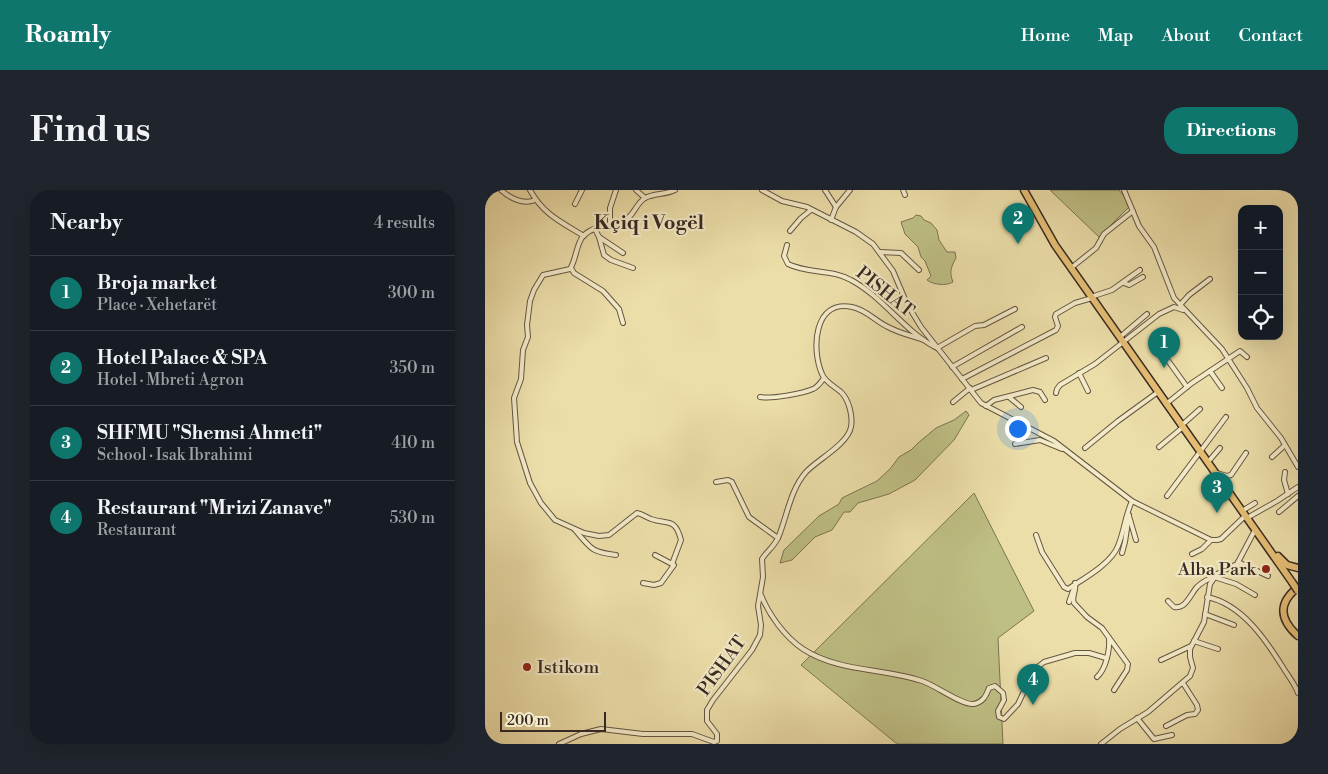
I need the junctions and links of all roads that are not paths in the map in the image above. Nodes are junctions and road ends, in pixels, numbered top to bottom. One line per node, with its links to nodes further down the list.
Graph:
1 (501, 190): 15 (street)
2 (531, 190): 15 (street)
3 (582, 190): 16 (street)
4 (616, 190): 21 (street)
5 (636, 190): 14 (street)
6 (675, 190): 14 (street)
7 (762, 190): 18 (street)
8 (825, 190): 17 (street)
9 (850, 190): 17 (street)
10 (903, 190): 13 (street)
11 (1024, 190): 31 (main road)
12 (1124, 190): 19 (street)
13 (905, 195)
14 (645, 198): 21 (street)
15 (535, 200): 24 (street)
16 (575, 204)
17 (836, 207): 20 (street)
18 (811, 210): 20 (street); 23 (street)
19 (1133, 211): 31 (street); 38 (street)
20 (831, 220): 27 (street)
21 (610, 223): 22 (street)
22 (595, 229): 24 (street); 25 (street)
23 (790, 231)
24 (584, 236): 29 (street)
25 (599, 237): 28 (street); 30 (street)
26 (787, 245): 44 (street, PISHAT)
27 (880, 252): 32 (street); 46 (street)
28 (623, 253)
29 (571, 268): 42 (street); 96 (street)
30 (633, 268)
31 (1071, 268): 37 (main road)
32 (919, 270)
33 (1140, 270): 36 (street)
34 (1143, 277): 36 (street)
35 (1210, 279): 38 (street)
36 (1124, 283): 37 (street)
37 (1092, 298): 45 (main road); 55 (street)
38 (1180, 306): 40 (street)
39 (1015, 309): 46 (street)
40 (1183, 310): 45 (street); 50 (street)
41 (1147, 314): 45 (street)
42 (623, 323)
43 (1022, 327): 51 (street)
44 (924, 340): 46 (street, PISHAT); 54 (street, PISHAT)
45 (1121, 340): 53 (street); 60 (main road)
46 (937, 348): 51 (street)
47 (1164, 355): 56 (street)
48 (1247, 357): 50 (street)
49 (1046, 358): 58 (street)
50 (1229, 359): 52 (street); 73 (street)
51 (952, 367): 55 (street)
52 (1210, 371): 56 (street); 57 (street)
53 (1079, 373): 59 (street); 61 (street)
54 (824, 378): 62 (street); 99 (street, PISHAT)
55 (962, 379): 58 (street)
56 (1187, 387): 66 (street)
57 (1223, 388)
58 (970, 389): 65 (street); 67 (street)
59 (1088, 391)
60 (1158, 392): 66 (main road); 75 (street)
61 (1056, 394)
62 (760, 397)
63 (1009, 397): 64 (street); 67 (street); 68 (street)
64 (1045, 400)
65 (953, 402)
66 (1166, 404): 71 (main road)
67 (986, 406): 77 (street)
68 (1021, 407)
69 (1199, 409): 71 (street)
70 (1226, 417): 78 (street)
71 (1182, 426): 74 (street); 78 (main road)
72 (1015, 444): 77 (street)
73 (1285, 445): 80 (street); 82 (street)
74 (1159, 447)
75 (1085, 448)
76 (1221, 448): 81 (street)
77 (1067, 450): 90 (street)
78 (1199, 451): 81 (main road); 88 (street)
79 (1246, 453): 83 (street)
80 (1272, 457)
81 (1207, 462): 83 (main road)
82 (1298, 467)
83 (1215, 472): 95 (main road)
84 (1285, 472): 87 (street)
85 (716, 482): 99 (street)
86 (1298, 487): 87 (street)
87 (1288, 494): 95 (street)
88 (1167, 496)
89 (1298, 496): 93 (street)
90 (1132, 501): 92 (street); 101 (street)
91 (1255, 503): 95 (street)
92 (1128, 509): 94 (street); 113 (street)
93 (1279, 512)
94 (1129, 515): 100 (street); 103 (street)
95 (1245, 515): 97 (main road); 101 (street)
96 (575, 530): 105 (street); 108 (street)
97 (1255, 530): 102 (main road); 107 (street)
98 (1036, 535): 113 (street)
99 (778, 538): 116 (street, PISHAT)
100 (1136, 540)
101 (1211, 540): 104 (street)
102 (1265, 544): 109 (main road); 114 (main road)
103 (1122, 553)
104 (1192, 554)
105 (616, 555)
106 (655, 555): 108 (street)
107 (1238, 562): 110 (street); 111 (street)
108 (672, 564): 112 (street)
109 (1298, 568)
110 (1268, 576)
111 (1214, 577): 117 (street); 118 (street); 119 (street)
112 (643, 583)
113 (1075, 583): 120 (street); 125 (street)
114 (1295, 585): 115 (main road, bridge); 122 (main road)
115 (1298, 591)
116 (761, 595): 129 (street); 138 (street, PISHAT)
117 (1255, 596)
118 (1207, 597): 121 (street); 134 (street)
119 (1167, 601)
120 (1069, 602)
121 (1205, 614): 123 (street); 127 (street)
122 (1283, 614): 124 (main road); 126 (main road)
123 (1234, 625)
124 (1298, 630)
125 (1108, 636): 129 (street); 133 (street)
126 (1298, 636)
127 (1193, 644): 128 (street); 130 (street); 132 (street)
128 (1218, 649)
129 (1106, 658): 131 (street)
130 (1161, 660)
131 (1097, 678)
132 (1183, 683): 135 (street); 136 (street)
133 (1114, 690)
134 (1298, 693)
135 (1137, 718): 137 (street); 139 (street)
136 (1166, 726)
137 (1172, 735)
138 (559, 744)
139 (1101, 744)

